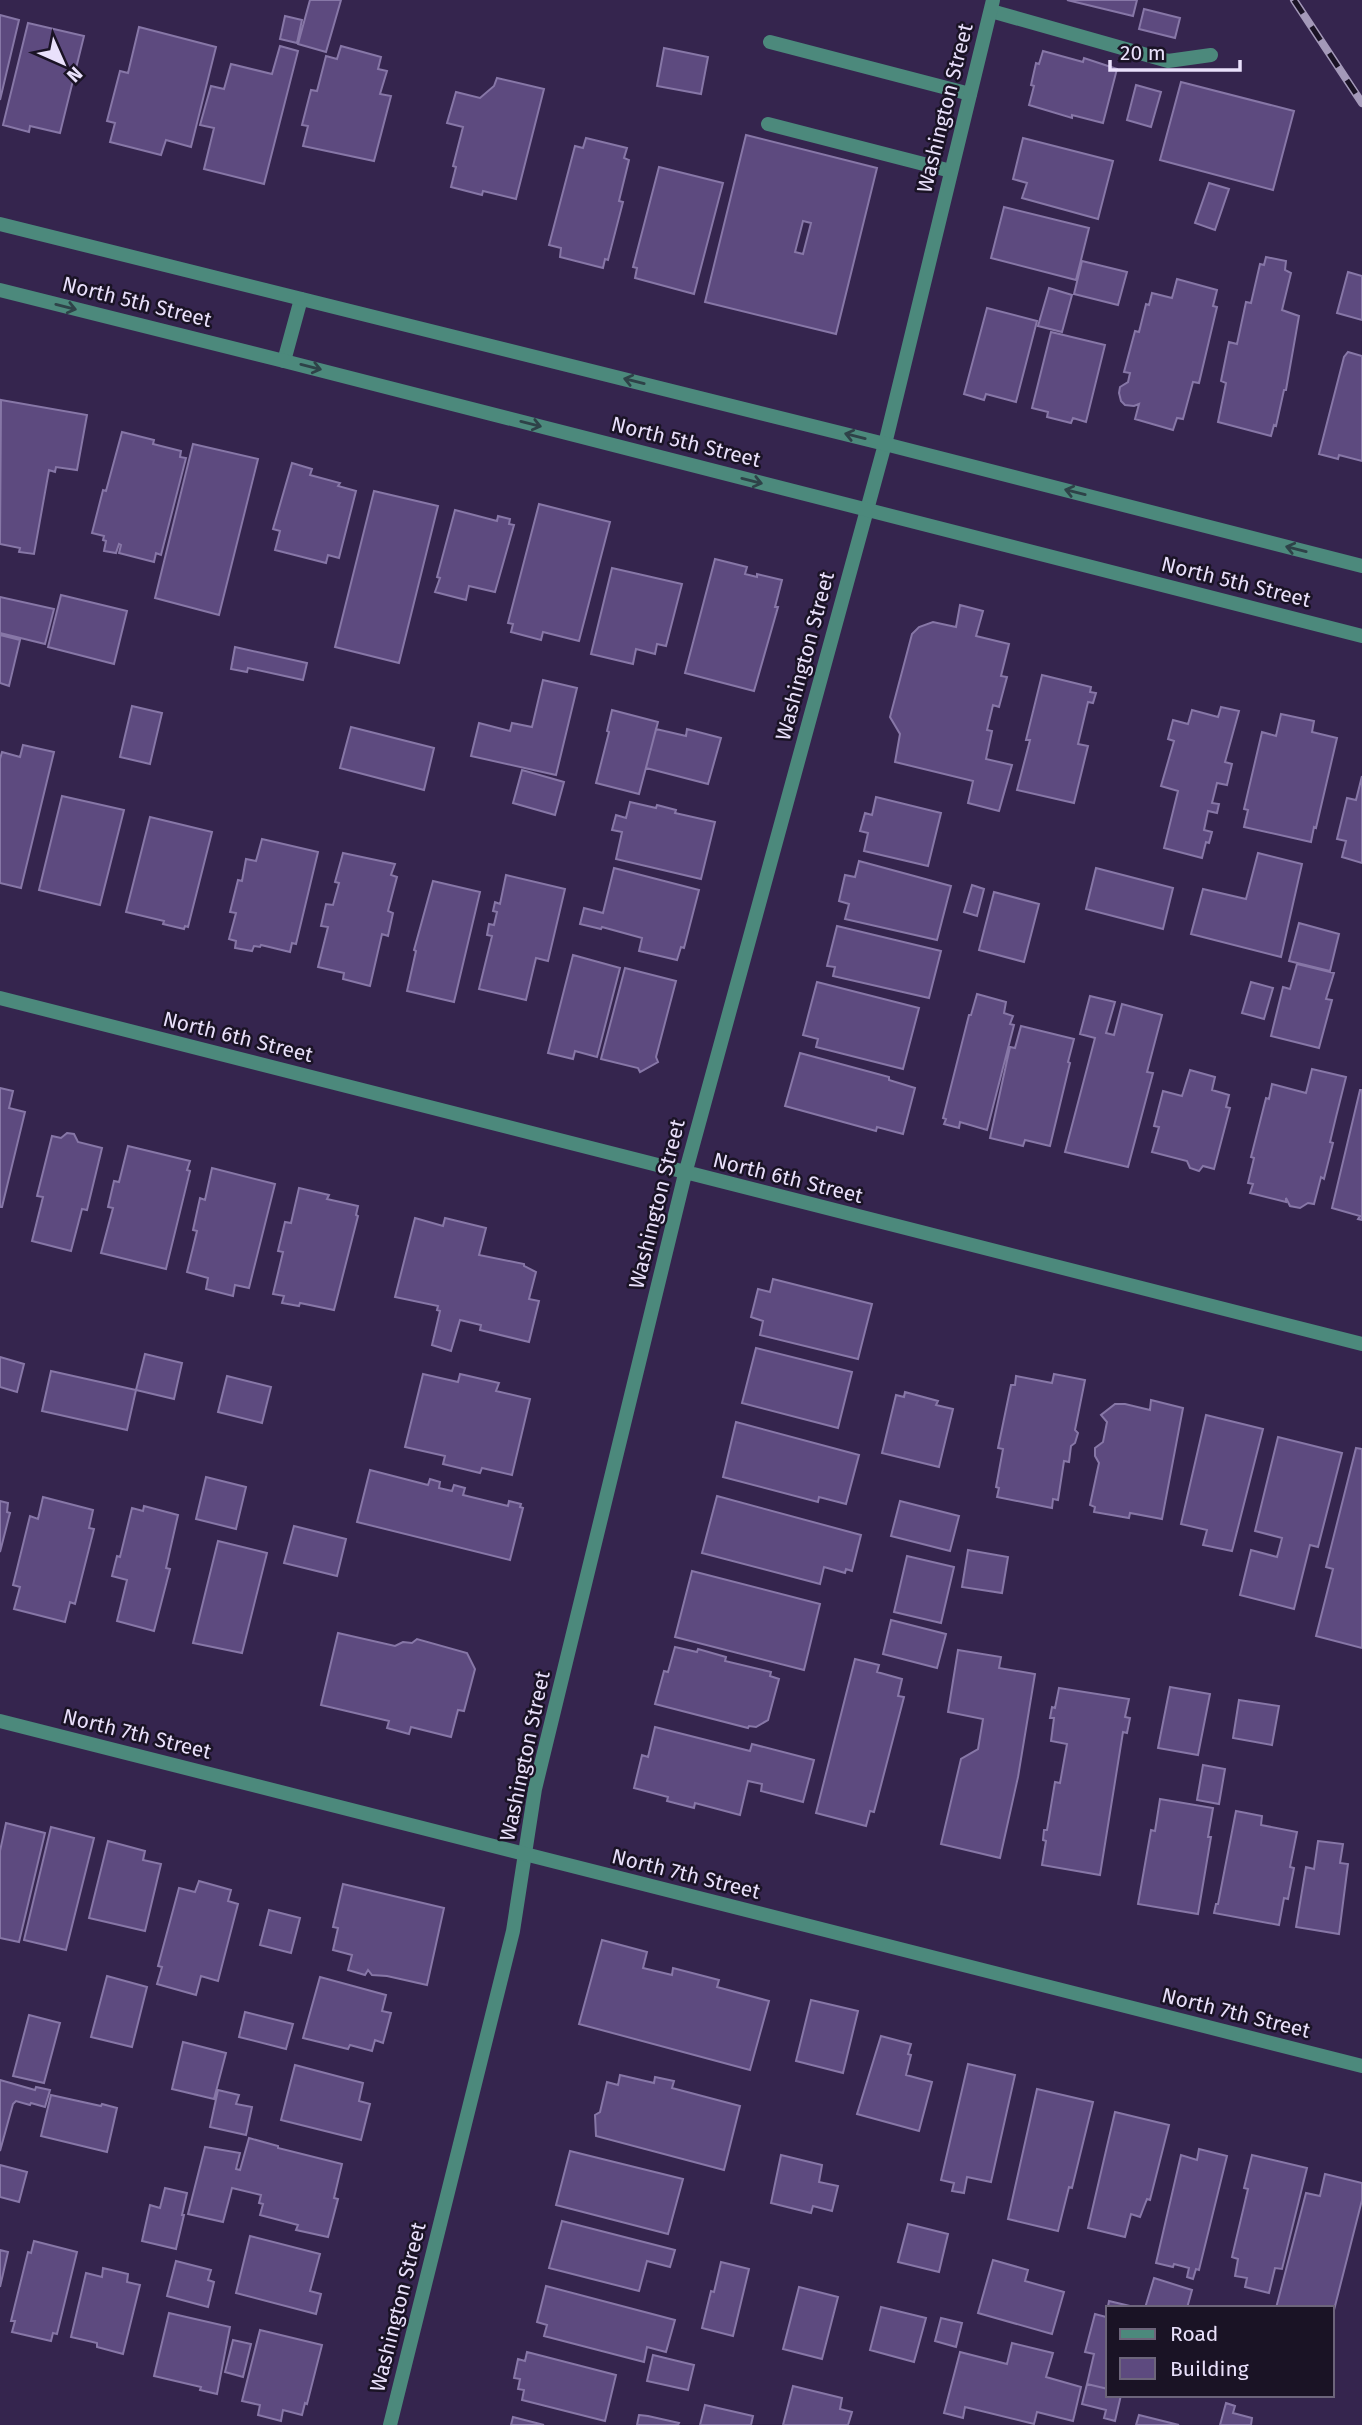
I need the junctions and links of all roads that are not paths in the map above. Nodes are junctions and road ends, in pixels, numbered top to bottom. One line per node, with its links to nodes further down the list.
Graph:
1 (992, 5): 3 (street); 4 (street, Washington Street)
2 (771, 42): 4 (street)
3 (1211, 55)
4 (970, 94): 6 (street, Washington Street)
5 (768, 124): 6 (street)
6 (951, 171): 11 (street, Washington Street)
7 (0, 224): 9 (street, North 5th Street)
8 (0, 290): 10 (street, North 5th Street, one-way to 10)
9 (301, 299): 10 (street); 11 (street, North 5th Street, one-way to 9)
10 (284, 361): 12 (street, North 5th Street, one-way to 12)
11 (885, 444): 12 (street, Washington Street); 13 (street, North 5th Street, one-way to 11)
12 (867, 510): 14 (street, North 5th Street); 16 (street, Washington Street)
13 (1362, 566)
14 (1362, 636)
15 (0, 998): 16 (street, North 6th Street)
16 (685, 1174): 17 (street, North 6th Street); 19 (street, Washington Street)
17 (1362, 1344)
18 (0, 1721): 19 (street, North 7th Street)
19 (525, 1855): 20 (street, North 7th Street); 21 (street, Washington Street)
20 (1362, 2066)
21 (390, 2425)

